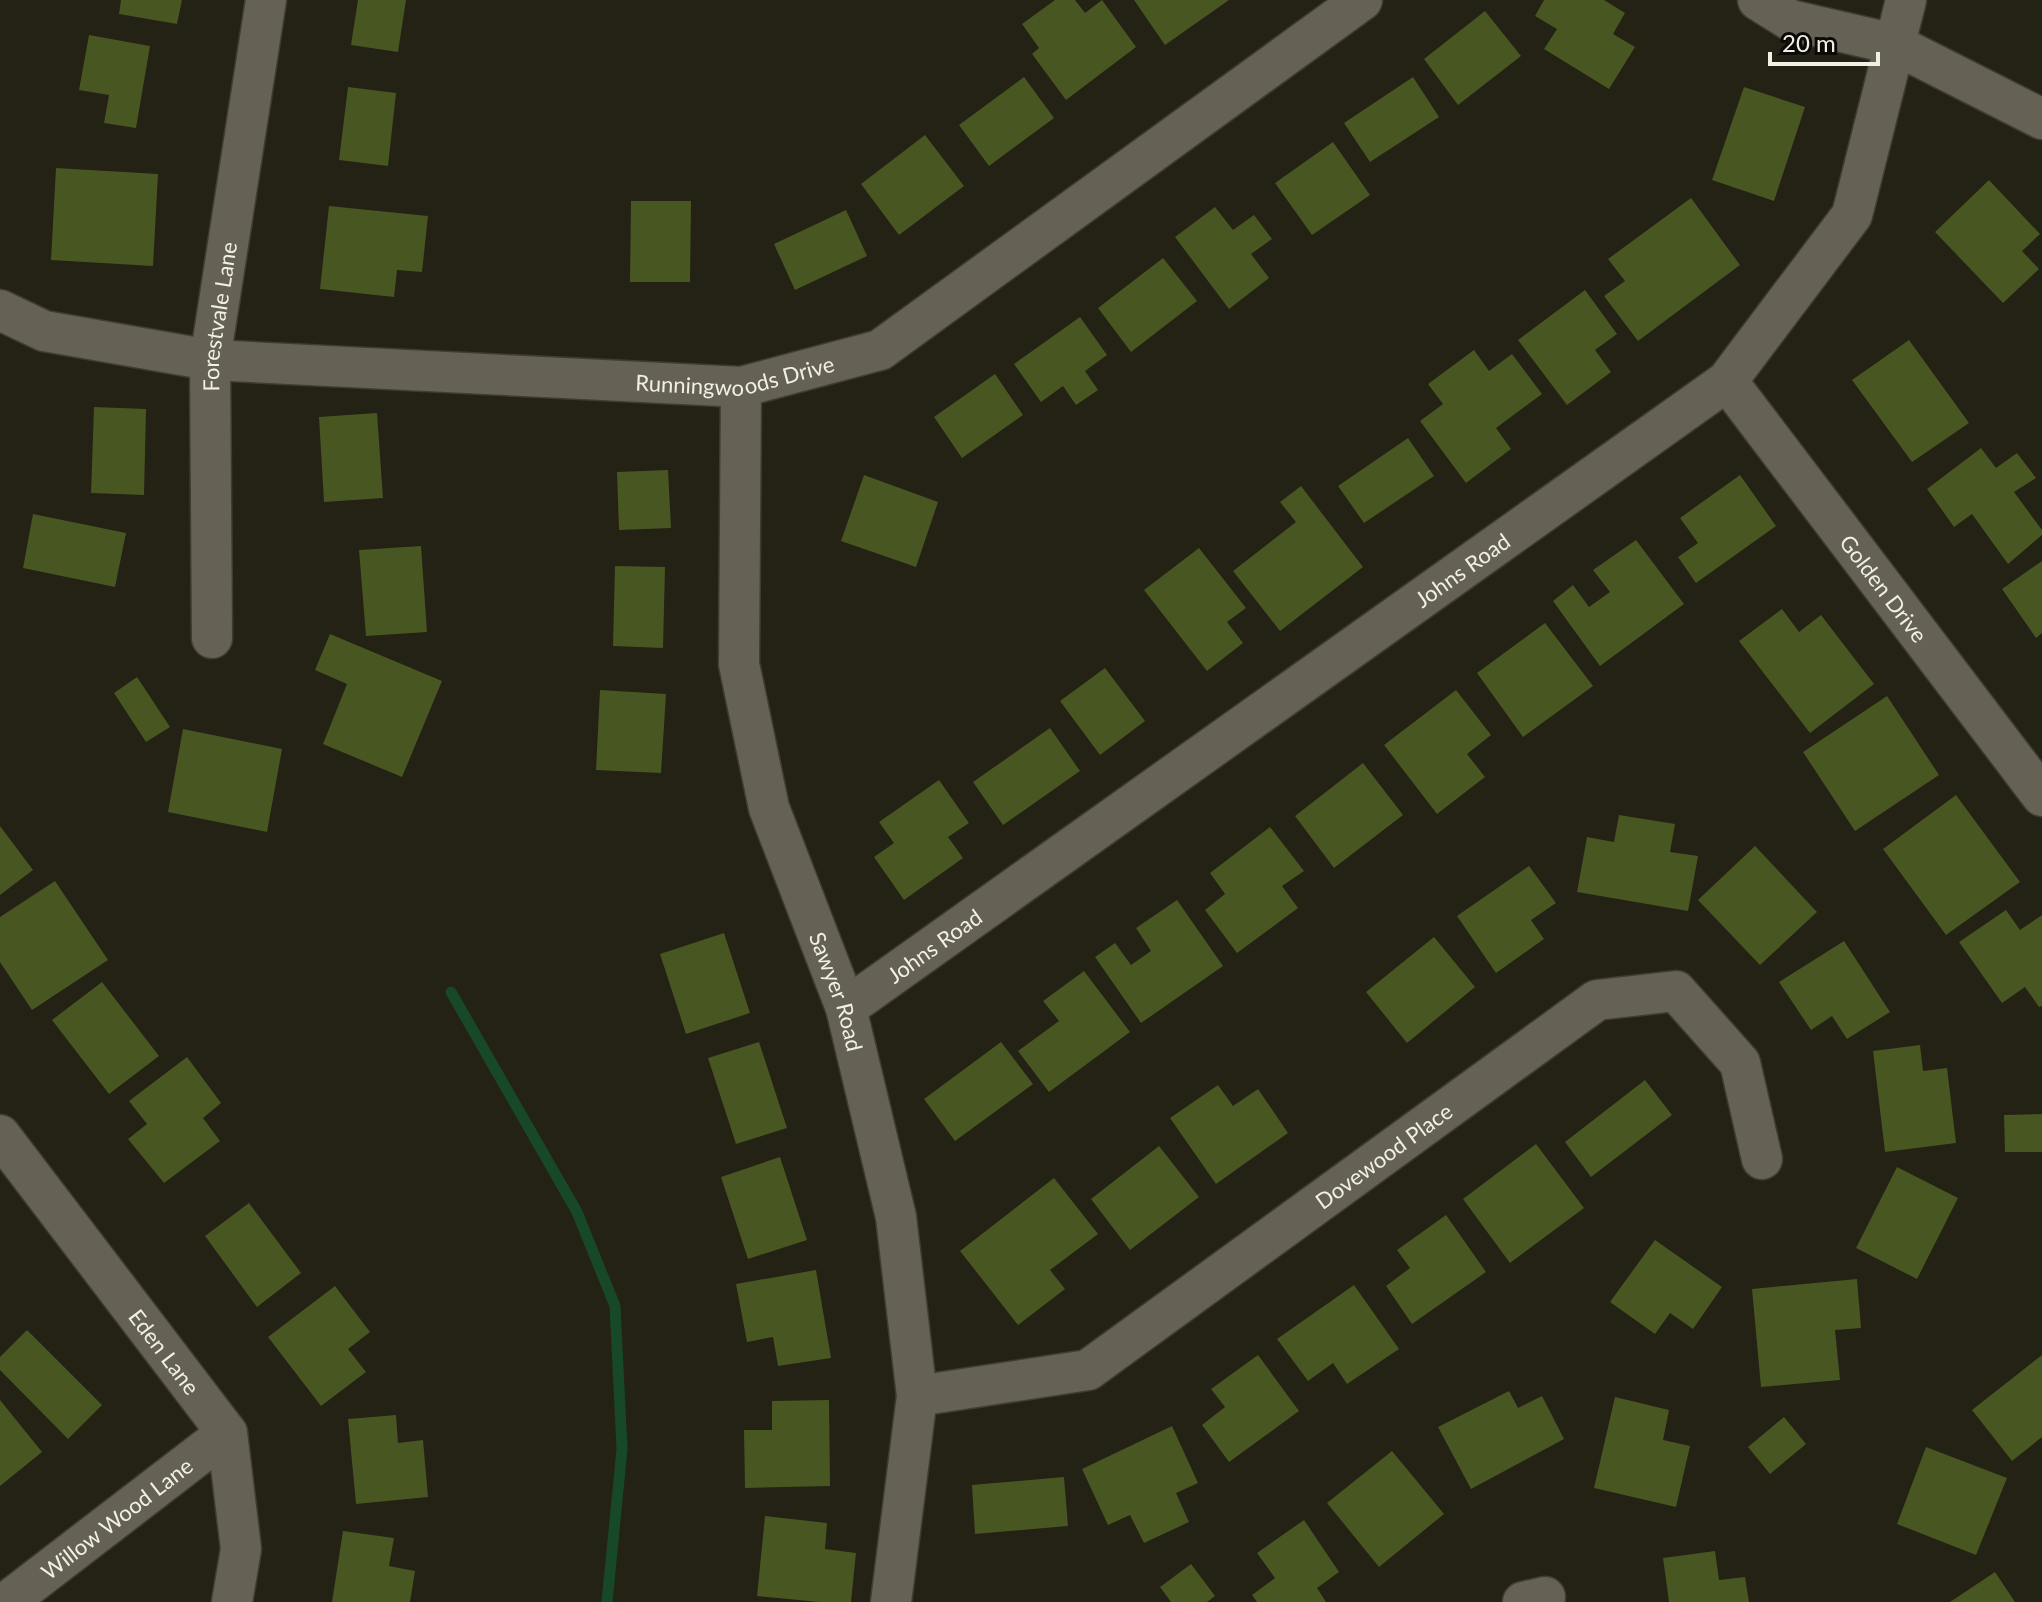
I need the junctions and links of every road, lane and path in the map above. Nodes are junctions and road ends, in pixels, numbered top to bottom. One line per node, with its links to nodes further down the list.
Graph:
1 (266, 0): 8 (street, Forestvale Lane)
2 (1362, 0): 10 (street, Runningwoods Drive)
3 (1758, 0): 5 (street)
4 (1906, 0): 5 (street, Johns Road)
5 (1894, 44): 6 (street); 9 (street, Johns Road)
6 (2042, 119)
7 (0, 310): 8 (street, Runningwoods Drive)
8 (210, 360): 10 (street, Runningwoods Drive); 11 (street, Forestvale Lane)
9 (1727, 381): 12 (street, Golden Drive); 13 (street, Johns Road)
10 (741, 387): 13 (street, Sawyer Road)
11 (212, 638)
12 (2042, 796)
13 (846, 1008): 16 (street, Sawyer Road)
14 (0, 1135): 17 (street, Eden Lane)
15 (1762, 1159): 16 (street, Dovewood Place)
16 (917, 1396): 20 (street, Sawyer Road)
17 (227, 1433): 18 (street, Willow Wood Lane); 19 (street)
18 (7, 1602)
19 (232, 1602)
20 (891, 1602)

